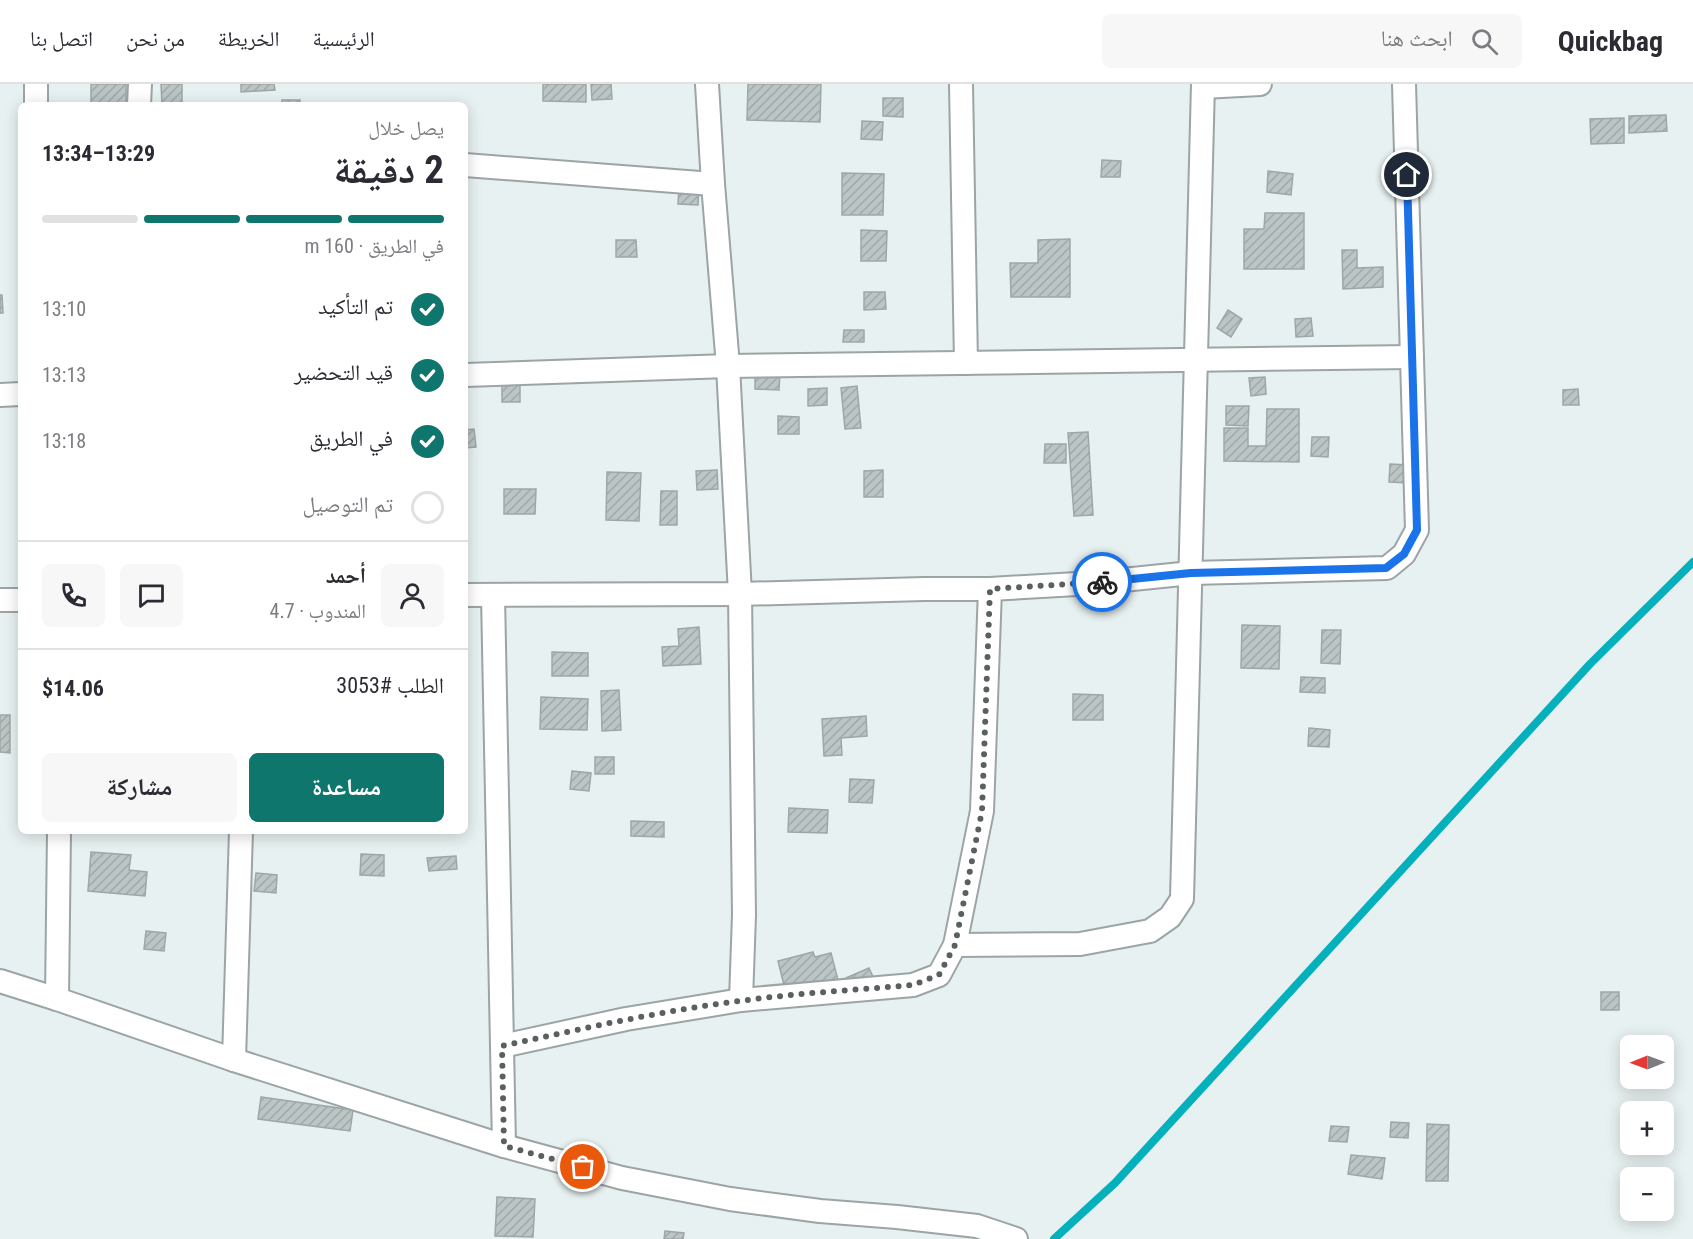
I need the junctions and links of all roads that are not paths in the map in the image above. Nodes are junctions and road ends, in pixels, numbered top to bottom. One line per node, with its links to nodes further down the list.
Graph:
1 (36, 84): 8 (street)
2 (140, 84): 9 (street)
3 (706, 84): 11 (street)
4 (961, 84): 14 (street)
5 (1260, 84): 7 (street)
6 (1404, 84): 12 (street)
7 (1203, 86): 13 (street)
8 (36, 102)
9 (139, 102)
10 (468, 165): 11 (street)
11 (713, 184): 15 (street)
12 (1412, 357): 13 (street); 19 (street)
13 (1197, 360): 14 (street); 19 (street)
14 (966, 363): 15 (street)
15 (728, 366): 16 (street); 21 (street)
16 (468, 375)
17 (18, 394): 18 (street)
18 (0, 395)
19 (1191, 573): 20 (street); 28 (street)
20 (990, 589): 21 (street); 28 (street)
21 (740, 594): 23 (street); 31 (street)
22 (468, 595): 23 (street)
23 (493, 596): 32 (street)
24 (0, 600): 25 (street)
25 (18, 600)
26 (59, 834): 30 (street)
27 (241, 834): 33 (street)
28 (955, 945): 31 (street)
29 (0, 981): 30 (street)
30 (57, 999): 33 (street)
31 (741, 1000): 32 (street)
32 (502, 1046): 34 (street)
33 (234, 1060): 34 (street)
34 (504, 1146): 35 (street)
35 (1016, 1239)

